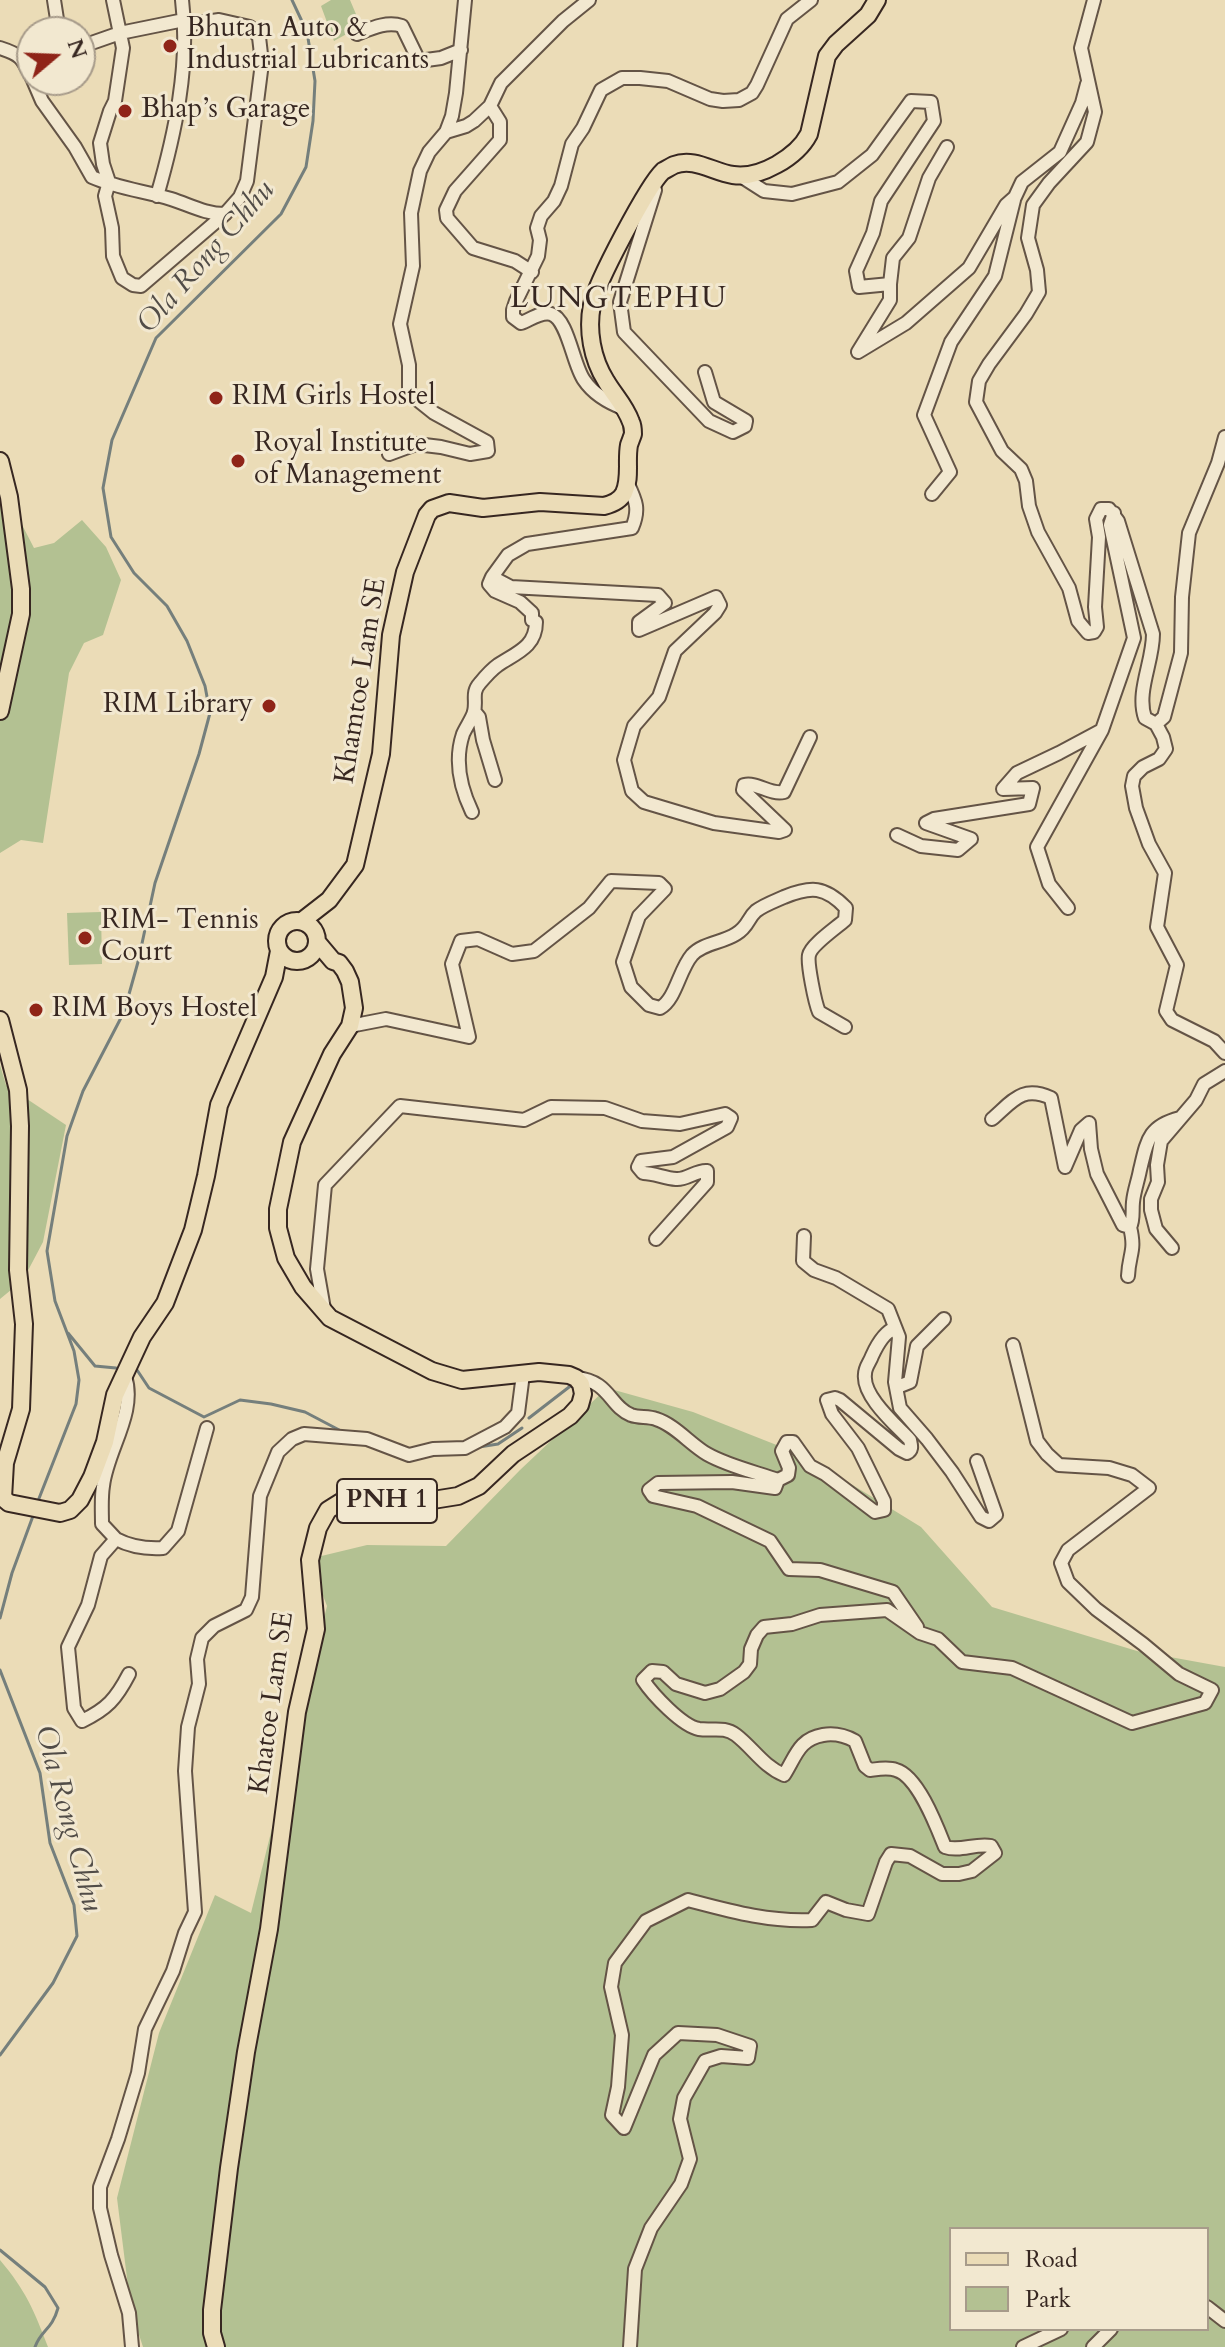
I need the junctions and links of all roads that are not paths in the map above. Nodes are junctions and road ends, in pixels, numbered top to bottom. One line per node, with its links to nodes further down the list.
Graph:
1 (113, 0): 9 (street)
2 (182, 0): 8 (street)
3 (465, 0): 12 (street)
4 (589, 0): 15 (street)
5 (811, 0): 24 (street)
6 (877, 0): 18 (main road)
7 (1094, 0): 13 (street)
8 (185, 25): 9 (street); 21 (street); 23 (street)
9 (120, 33): 11 (street); 20 (street)
10 (357, 34): 12 (street)
11 (96, 41)
12 (461, 50): 16 (street)
13 (1087, 80): 22 (street); 33 (street)
14 (40, 96): 20 (street)
15 (490, 106): 16 (street); 24 (street)
16 (446, 132): 29 (street)
17 (947, 147): 25 (street)
18 (739, 175): 19 (main road); 25 (street)
19 (658, 179): 26 (street); 27 (main road)
20 (109, 182): 21 (street); 23 (street)
21 (157, 196): 23 (street)
22 (1015, 197): 25 (street); 32 (street)
23 (225, 214)
24 (532, 272): 27 (street)
25 (890, 284)
26 (705, 372)
27 (625, 409): 31 (main road)
28 (1225, 437): 37 (street)
29 (389, 454)
30 (0, 461): 35 (main road)
31 (627, 482): 34 (street); 44 (main road, Khamtoe Lam SE)
32 (932, 494)
33 (1114, 513): 37 (street); 38 (street)
34 (492, 577): 36 (street); 39 (street)
35 (0, 711)
36 (474, 711): 40 (street); 41 (street)
37 (1156, 724): 51 (street)
38 (1102, 730): 42 (street); 43 (street)
39 (810, 737)
40 (495, 780)
41 (472, 812)
42 (897, 835)
43 (1068, 908)
44 (311, 930): 45 (main road); 46 (main road); 47 (main road)
45 (285, 956): 46 (main road); 65 (main road)
46 (309, 957): 47 (main road)
47 (333, 961): 49 (main road)
48 (0, 1020): 65 (main road)
49 (350, 1026): 50 (street); 60 (main road)
50 (845, 1027)
51 (1225, 1053)
52 (1225, 1071): 53 (street)
53 (1180, 1118): 55 (street); 58 (street)
54 (992, 1119): 55 (street)
55 (1130, 1227): 59 (street)
56 (804, 1236): 62 (street)
57 (656, 1239): 60 (street)
58 (1172, 1248)
59 (1128, 1276)
60 (330, 1318): 64 (main road)
61 (944, 1319): 67 (street)
62 (895, 1328): 67 (street); 70 (street)
63 (1013, 1345): 72 (street)
64 (523, 1374): 66 (main road); 78 (street)
65 (125, 1376): 71 (street)
66 (576, 1378): 70 (street); 79 (main road, Khatoe Lam SE / PNH 1)
67 (895, 1382): 69 (street)
68 (207, 1428): 71 (street)
69 (977, 1461)
70 (778, 1480): 72 (street)
71 (116, 1539): 73 (street)
72 (920, 1633): 80 (street)
73 (129, 1674)
74 (1209, 2309): 75 (street)
75 (1225, 2321)
76 (1057, 2331): 81 (street)
77 (1109, 2331): 82 (street)
78 (132, 2347)
79 (216, 2347)
80 (630, 2347)
81 (1023, 2347)
82 (1093, 2347)

